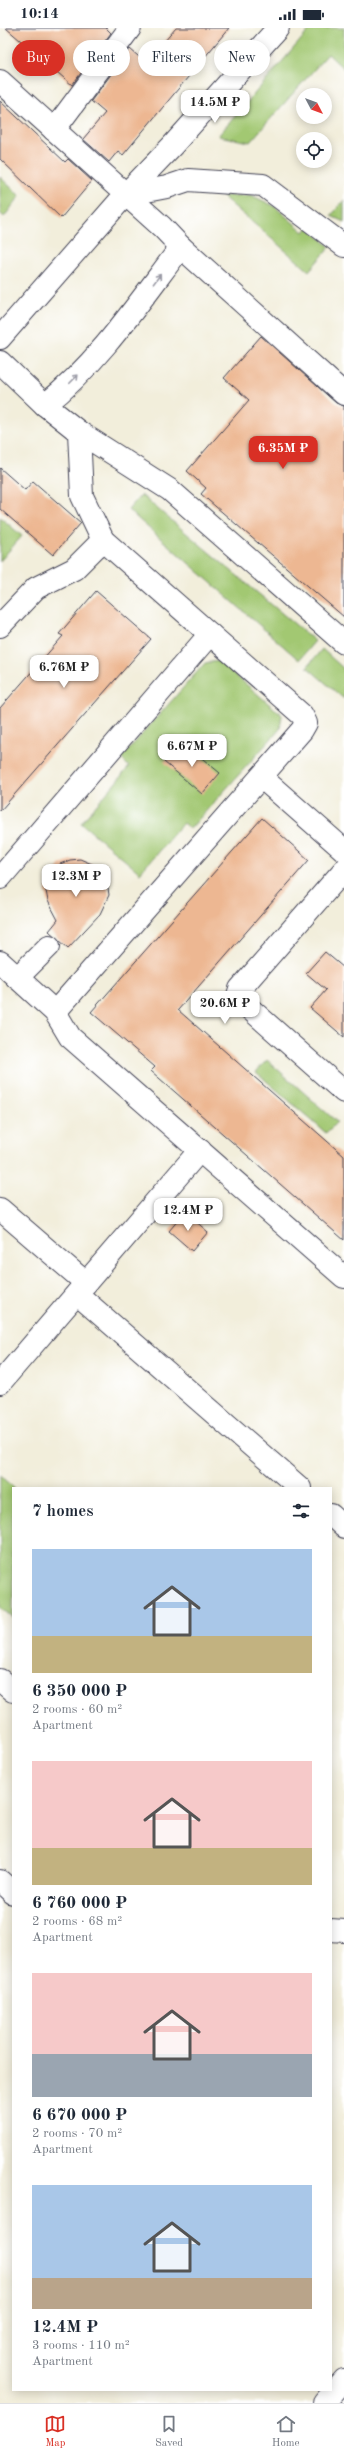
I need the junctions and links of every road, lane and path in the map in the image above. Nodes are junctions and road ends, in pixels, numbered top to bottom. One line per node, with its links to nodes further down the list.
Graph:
1 (130, 28): 4 (street)
2 (278, 28): 5 (street)
3 (0, 81): 4 (street)
4 (54, 130): 5 (street)
5 (125, 195): 6 (street); 7 (street); 8 (street)
6 (344, 246)
7 (181, 247): 10 (street); 11 (street, one-way to 7)
8 (0, 338)
9 (0, 362): 11 (street)
10 (344, 394)
11 (45, 405): 12 (street)
12 (79, 432): 13 (street); 16 (street)
13 (103, 540): 14 (street); 15 (street)
14 (0, 626)
15 (210, 634): 17 (street); 20 (street)
16 (344, 643)
17 (261, 777): 18 (street); 24 (street)
18 (344, 850)
19 (343, 872): 25 (street)
20 (0, 878)
21 (49, 946): 23 (street)
22 (0, 962): 23 (street)
23 (17, 978): 24 (street)
24 (55, 1012): 26 (street)
25 (344, 1092)
26 (200, 1150): 28 (street); 29 (street)
27 (0, 1209): 29 (street)
28 (344, 1277)
29 (82, 1288): 30 (street); 31 (street)
30 (0, 1383)
31 (299, 1487)
32 (332, 1516): 33 (street)
33 (344, 1527)
34 (0, 1680): 35 (street)
35 (12, 1690)
36 (0, 1881): 37 (street)
37 (12, 1891)
38 (332, 1930): 39 (street)
39 (344, 1930)
40 (344, 2380): 41 (street)
41 (324, 2403)

